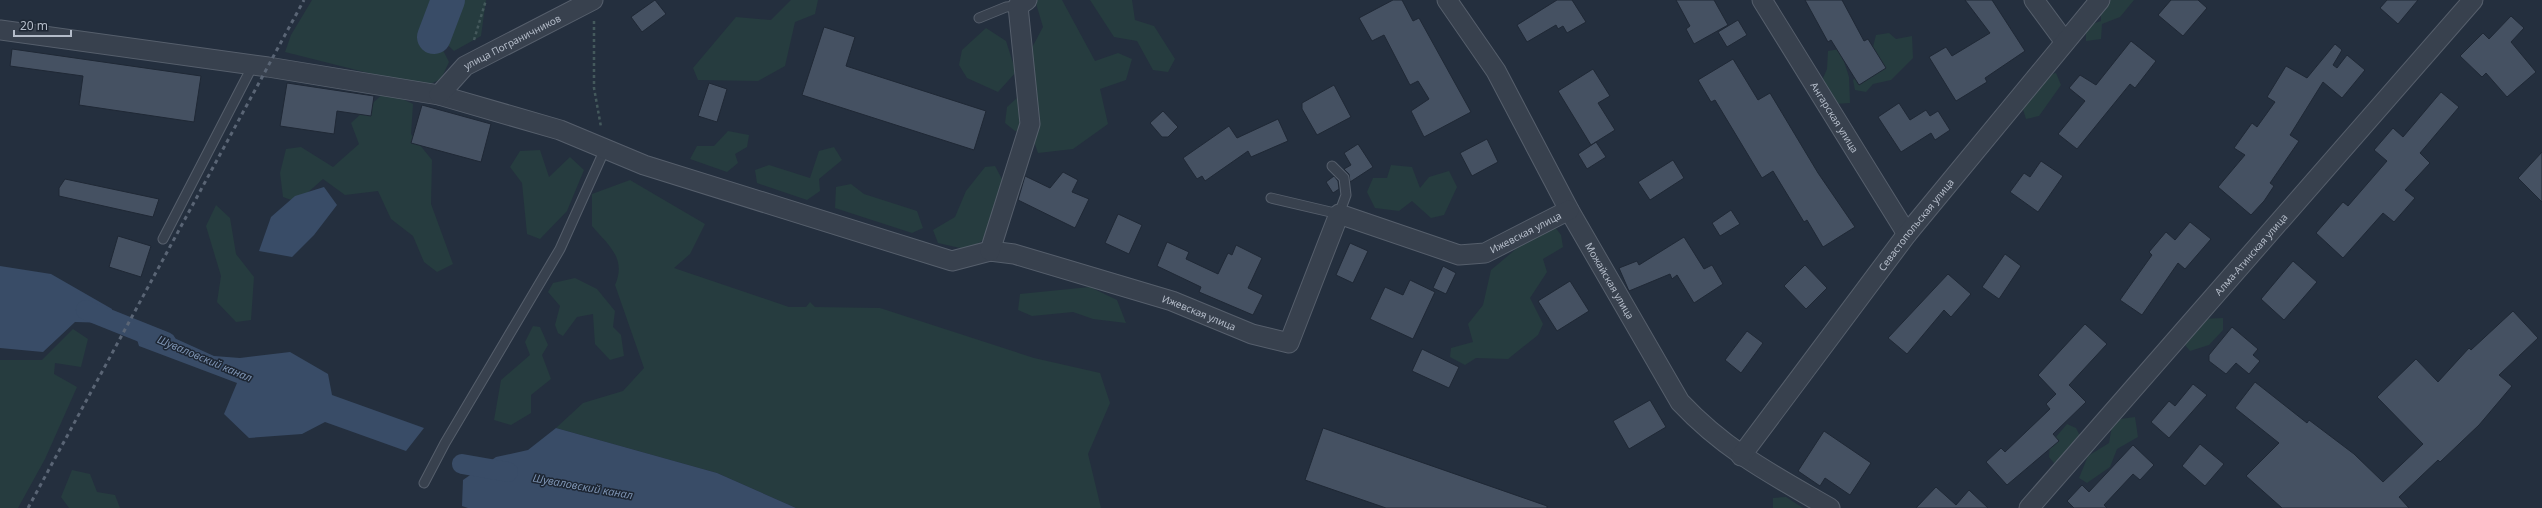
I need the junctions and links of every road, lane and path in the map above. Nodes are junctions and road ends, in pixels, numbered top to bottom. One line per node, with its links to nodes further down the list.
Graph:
1 (486, 0): 13 (path)
2 (1447, 0): 18 (street, Можайская улица)
3 (1762, 0): 20 (street, Ангарская улица)
4 (2034, 0): 11 (street)
5 (2100, 0): 11 (street, Севастопольская улица)
6 (2473, 0): 26 (street, Алма-Атинская улица)
7 (1022, 3): 9 (lane); 22 (street)
8 (594, 9): 13 (street, улица Пограничников); 15 (path)
9 (979, 18)
10 (0, 30): 12 (street)
11 (2065, 42): 20 (street, Севастопольская улица)
12 (253, 65): 14 (street); 21 (lane)
13 (465, 66): 14 (street, улица Пограничников)
14 (439, 95): 15 (street)
15 (605, 149): 22 (street); 24 (lane)
16 (1332, 166): 19 (lane)
17 (1271, 198): 19 (lane)
18 (1569, 210): 19 (street, Ижевская улица); 23 (street, Можайская улица)
19 (1339, 214): 22 (street, Ижевская улица)
20 (1907, 234): 23 (street, Севастопольская улица)
21 (163, 238)
22 (990, 251)
23 (1741, 456): 25 (street, Можайская улица)
24 (424, 483)
25 (1830, 508)
26 (2029, 508)

